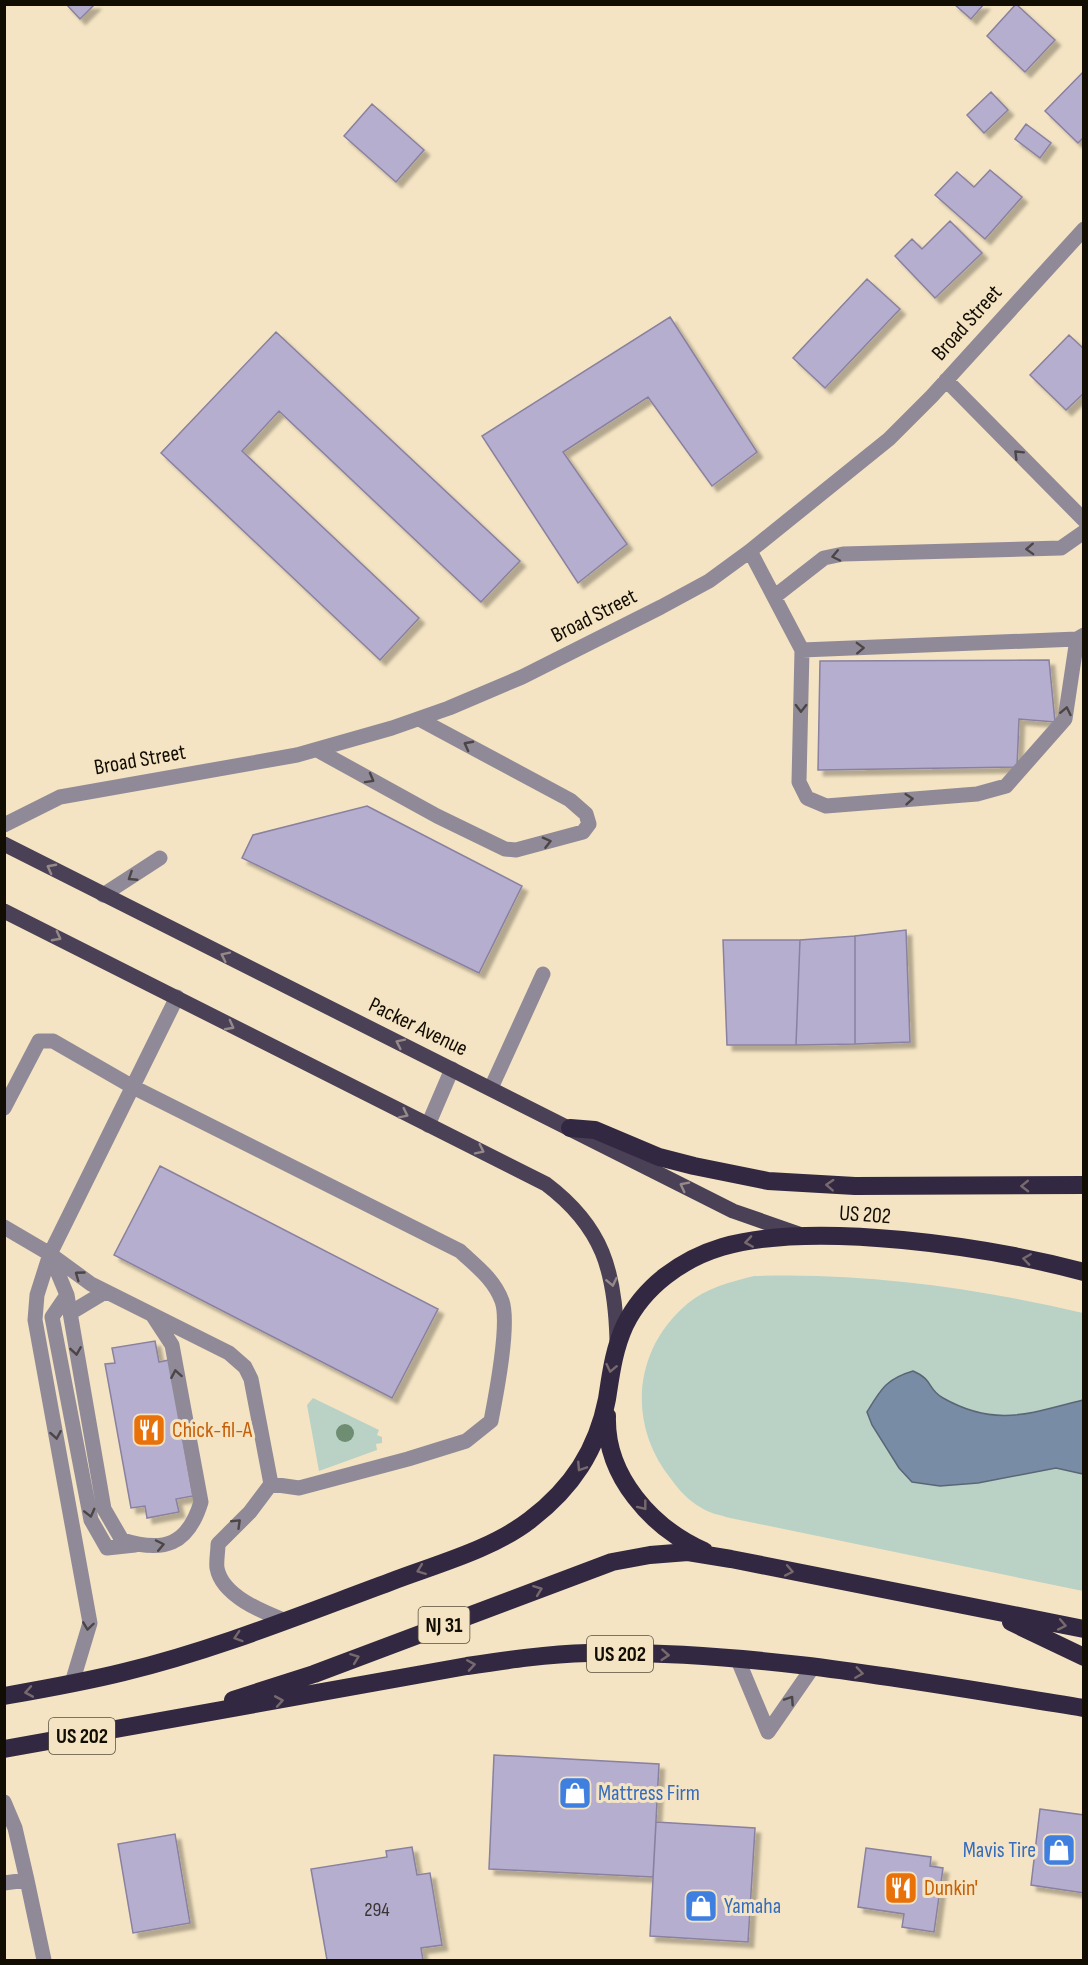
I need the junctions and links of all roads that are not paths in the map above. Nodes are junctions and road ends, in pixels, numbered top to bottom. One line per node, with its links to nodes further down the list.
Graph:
1 (1083, 229): 2 (street, Broad Street)
2 (946, 380): 3 (street, one-way to 2); 5 (street, Broad Street)
3 (1083, 520)
4 (1083, 532): 6 (street, one-way to 6)
5 (750, 551): 6 (street); 9 (street, Broad Street)
6 (774, 597): 8 (street)
7 (1080, 637): 8 (street, one-way to 7); 8 (street, one-way to 7)
8 (802, 650)
9 (419, 719): 10 (street, Broad Street); 10 (street, one-way to 9)
10 (319, 751): 11 (street, Broad Street)
11 (4, 825)
12 (4, 844): 14 (main road, Packer Avenue, one-way to 12)
13 (160, 858): 14 (street, one-way to 14)
14 (104, 895): 18 (main road, Packer Avenue, one-way to 14)
15 (4, 911): 17 (main road, one-way to 17)
16 (543, 974): 20 (street)
17 (177, 997): 19 (street); 22 (main road, one-way to 22)
18 (452, 1069): 20 (main road, Packer Avenue); 22 (street)
19 (132, 1087): 21 (street); 27 (street); 35 (street)
20 (491, 1088): 23 (main road, Packer Avenue)
21 (4, 1108)
22 (428, 1125): 33 (main road, one-way to 33)
23 (570, 1128): 24 (highway, one-way to 23); 26 (main road, Packer Avenue, one-way to 23)
24 (1083, 1185)
25 (4, 1227): 27 (street)
26 (817, 1236): 28 (highway, US 202 / US 202, one-way to 26); 33 (highway, US 202 / US 202, one-way to 33)
27 (50, 1254): 29 (street, one-way to 27); 30 (street); 44 (street, one-way to 44)
28 (1083, 1272)
29 (105, 1292): 31 (street); 32 (street)
30 (67, 1295): 31 (street); 36 (street, one-way to 36)
31 (70, 1313): 36 (street, one-way to 36)
32 (153, 1316): 35 (street); 36 (street, one-way to 32)
33 (618, 1343): 34 (highway, US 202 / US 202, one-way to 34)
34 (608, 1393): 37 (highway, one-way to 37); 39 (highway, US 202 / US 202, one-way to 39)
35 (271, 1484): 39 (street, one-way to 35)
36 (137, 1545)
37 (731, 1559): 38 (highway, NJ 31, one-way to 38); 47 (highway, NJ 31, one-way to 37)
38 (988, 1611): 40 (highway, NJ 31, one-way to 40); 41 (highway)
39 (286, 1621): 44 (highway, US 202 / US 202, one-way to 44)
40 (1083, 1629)
41 (1083, 1657)
42 (738, 1660): 43 (highway, US 202 / US 202); 43 (street, one-way to 43); 47 (highway, US 202 / US 202, one-way to 42)
43 (813, 1667): 46 (highway, US 202 / US 202, one-way to 46)
44 (72, 1683): 45 (highway, US 202 / US 202, one-way to 45)
45 (4, 1696)
46 (1083, 1708)
47 (160, 1722): 48 (highway, US 202 / US 202)
48 (4, 1749)
49 (4, 1802): 50 (street)
50 (27, 1880): 51 (street); 52 (street)
51 (4, 1883)
52 (44, 1960)

